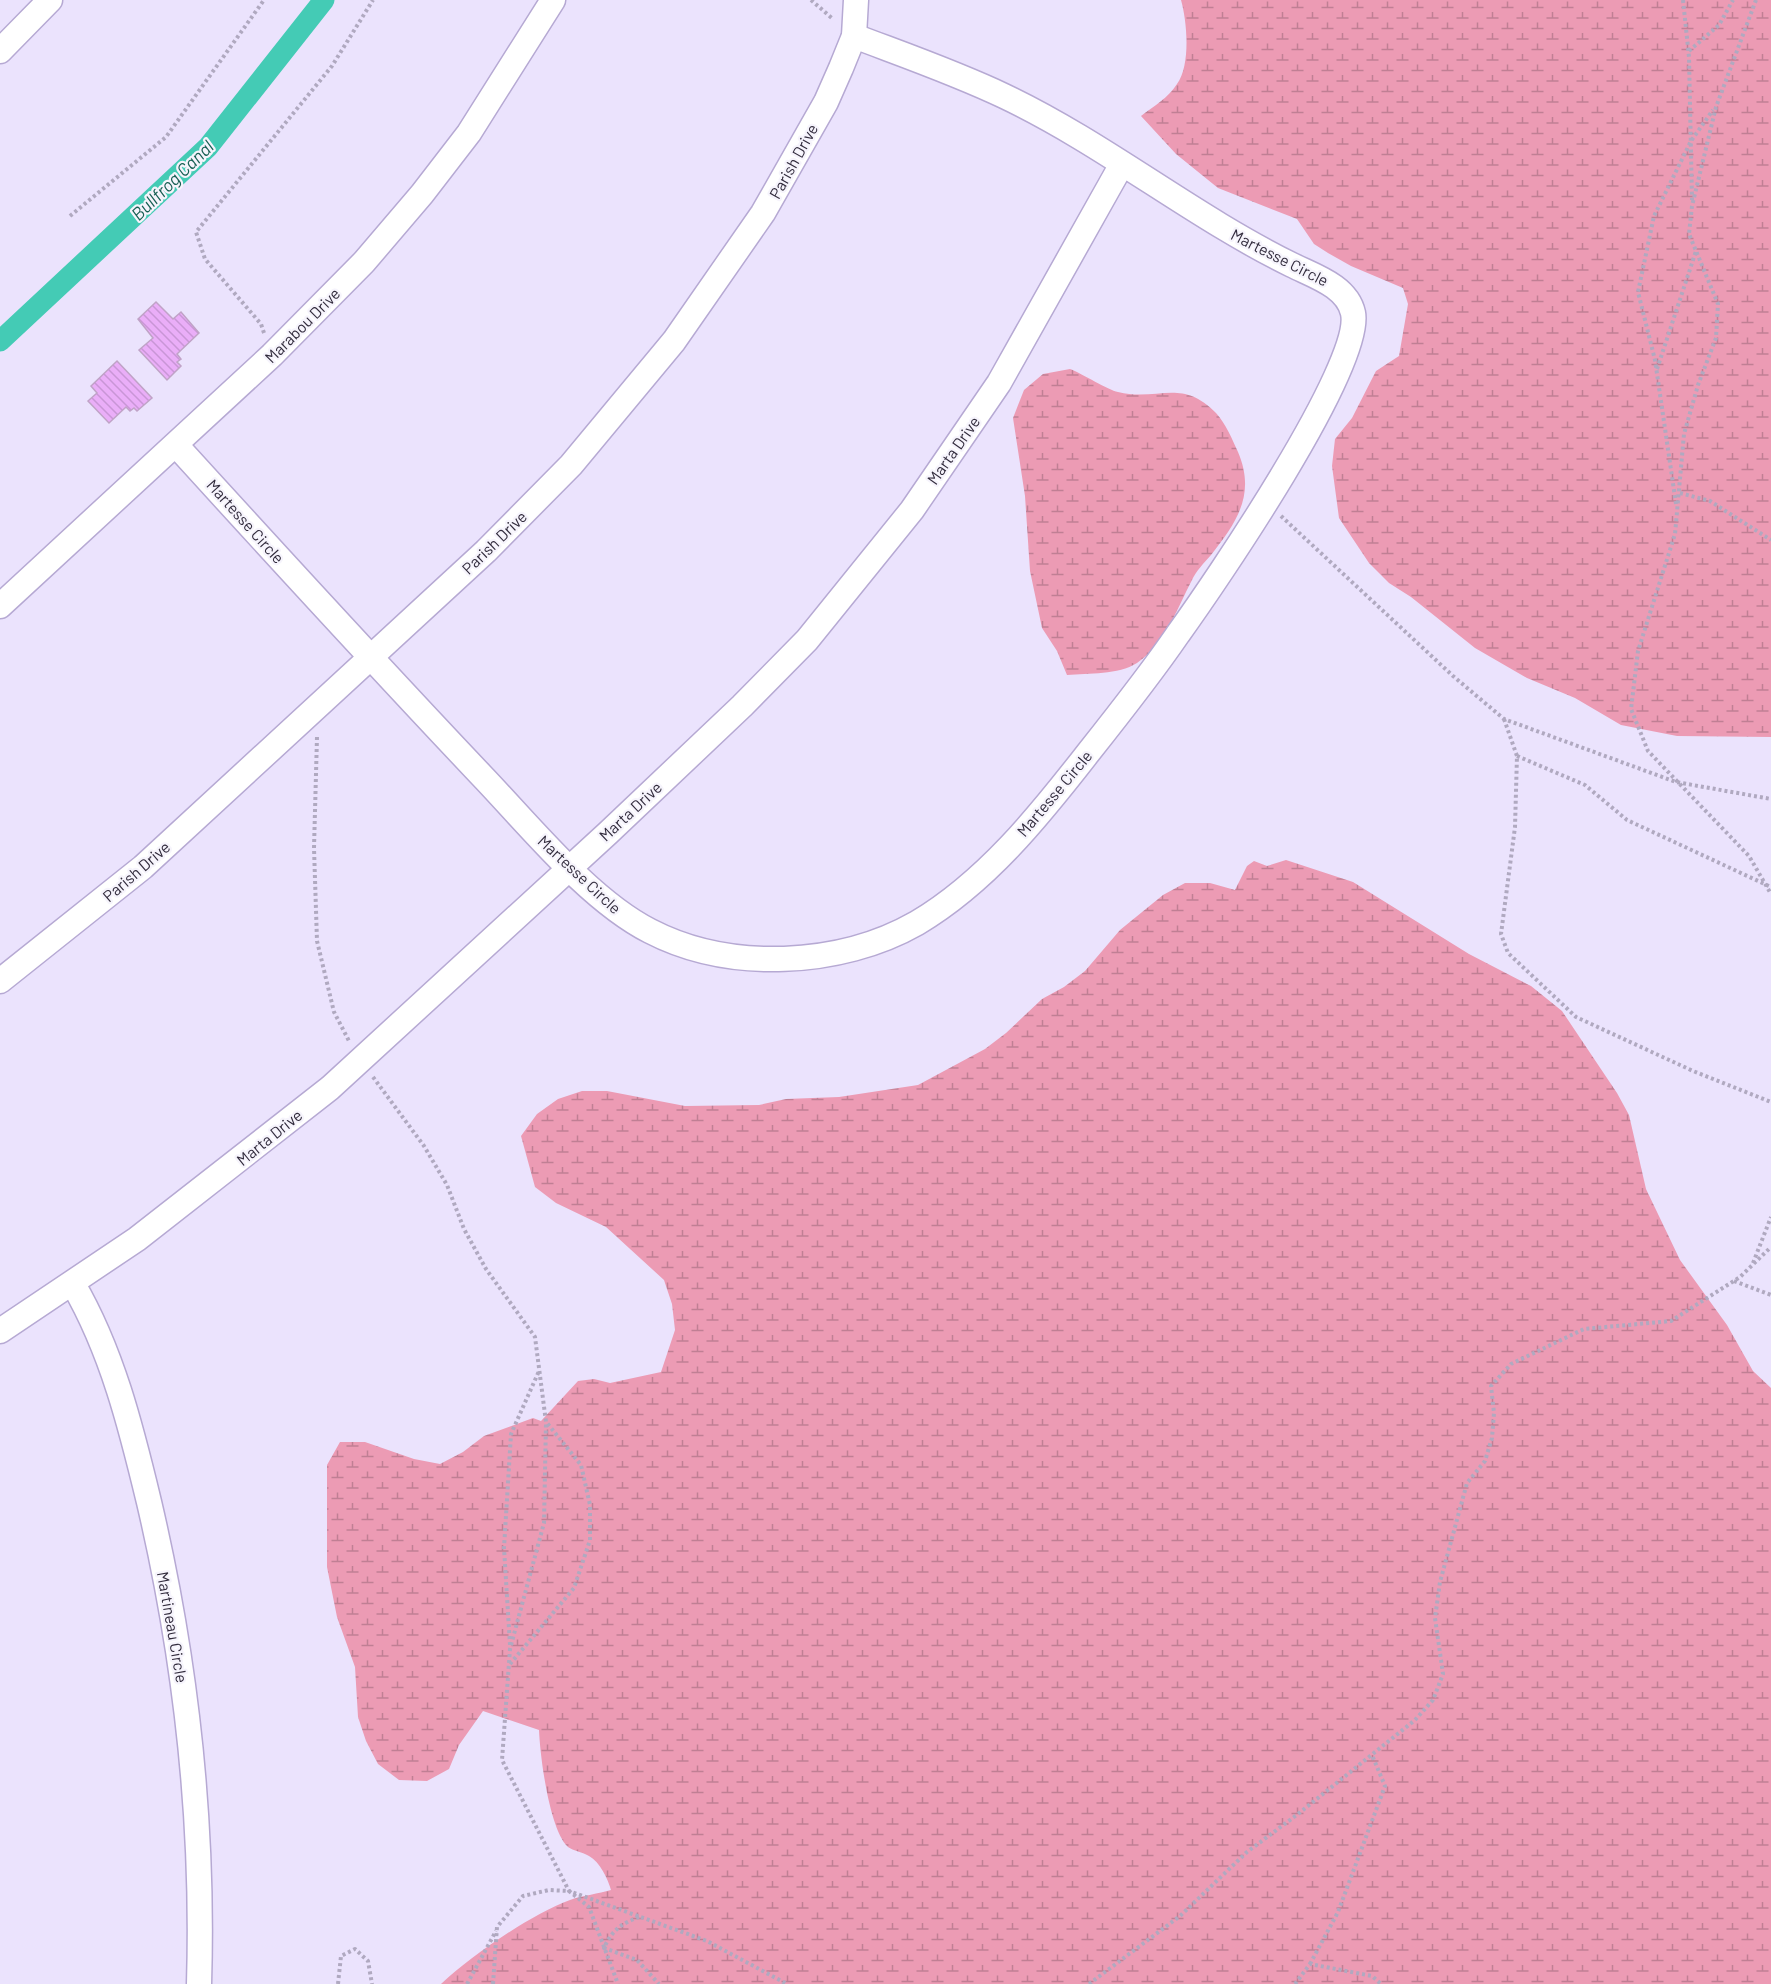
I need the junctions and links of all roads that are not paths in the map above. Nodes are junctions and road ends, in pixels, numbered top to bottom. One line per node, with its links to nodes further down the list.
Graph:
1 (553, 0): 7 (street, Marabou Drive)
2 (856, 0): 4 (street, Parish Drive)
3 (39, 4): 5 (street)
4 (854, 36): 6 (street, Martesse Circle); 9 (street, Parish Drive)
5 (0, 51)
6 (1122, 164): 10 (street, Marta Drive); 10 (street, Martesse Circle)
7 (176, 445): 8 (street, Marabou Drive); 9 (street, Martesse Circle)
8 (0, 606)
9 (370, 658): 10 (street, Martesse Circle); 11 (street, Parish Drive)
10 (570, 867): 12 (street, Marta Drive)
11 (0, 981)
12 (73, 1284): 13 (street, Marta Drive); 14 (street, Martineau Circle)
13 (0, 1331)
14 (199, 1984)

